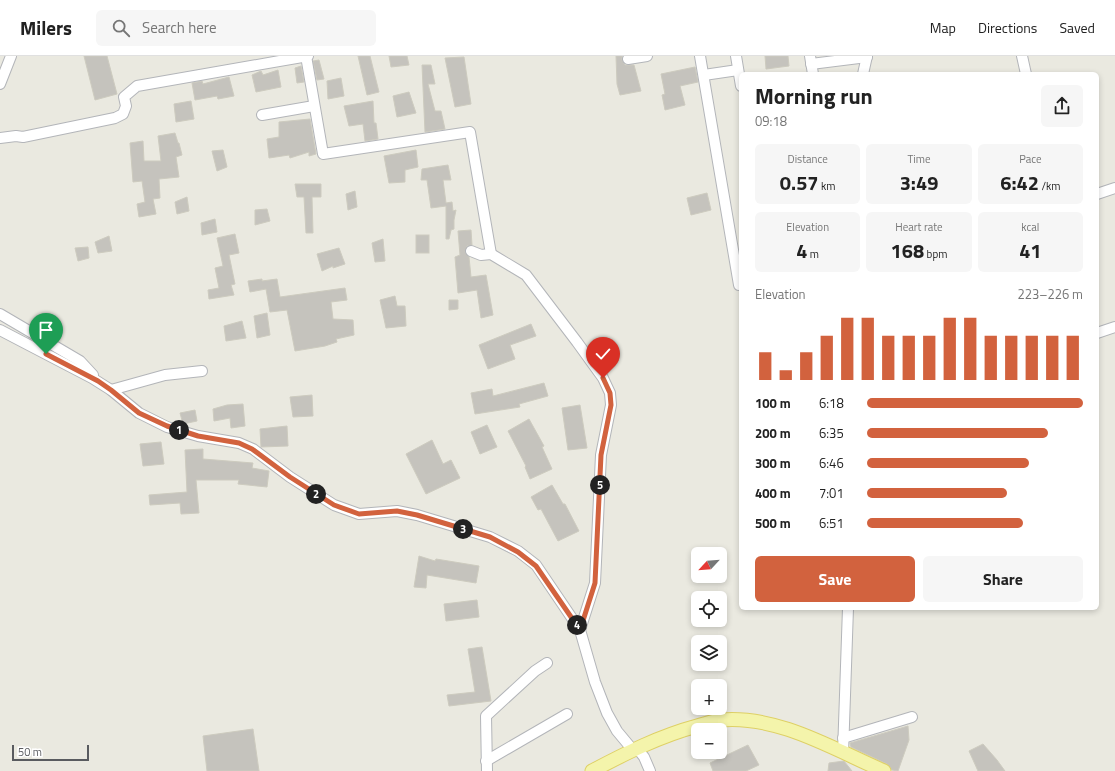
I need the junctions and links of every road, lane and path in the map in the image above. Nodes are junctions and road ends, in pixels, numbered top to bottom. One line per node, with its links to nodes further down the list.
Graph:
1 (10, 56): 15 (street)
2 (307, 56): 16 (street); 18 (street)
3 (647, 56): 8 (street)
4 (700, 56): 13 (street)
5 (736, 56): 10 (street)
6 (1022, 56): 12 (street)
7 (867, 57): 9 (street); 11 (street)
8 (628, 59)
9 (811, 65)
10 (738, 70): 13 (street); 14 (street)
11 (863, 72)
12 (1026, 72)
13 (704, 75): 23 (street)
14 (739, 75)
15 (0, 84)
16 (314, 106): 17 (street); 22 (street)
17 (262, 115)
18 (0, 138)
19 (1115, 188): 20 (street)
20 (1099, 193)
21 (471, 250): 22 (street)
22 (491, 254): 32 (street)
23 (739, 285)
24 (0, 314): 29 (street)
25 (1115, 327): 27 (street)
26 (0, 330): 29 (street)
27 (1099, 332)
28 (202, 371): 30 (street)
29 (98, 381): 30 (street)
30 (111, 390): 32 (street)
31 (848, 610): 36 (street)
32 (580, 630): 37 (street)
33 (547, 663): 39 (street)
34 (567, 714): 39 (street)
35 (912, 717): 36 (street)
36 (843, 738): 38 (street)
37 (632, 750): 38 (main road); 40 (main road); 41 (street)
38 (843, 753): 42 (main road)
39 (487, 766)
40 (592, 771)
41 (650, 771)
42 (884, 771)

